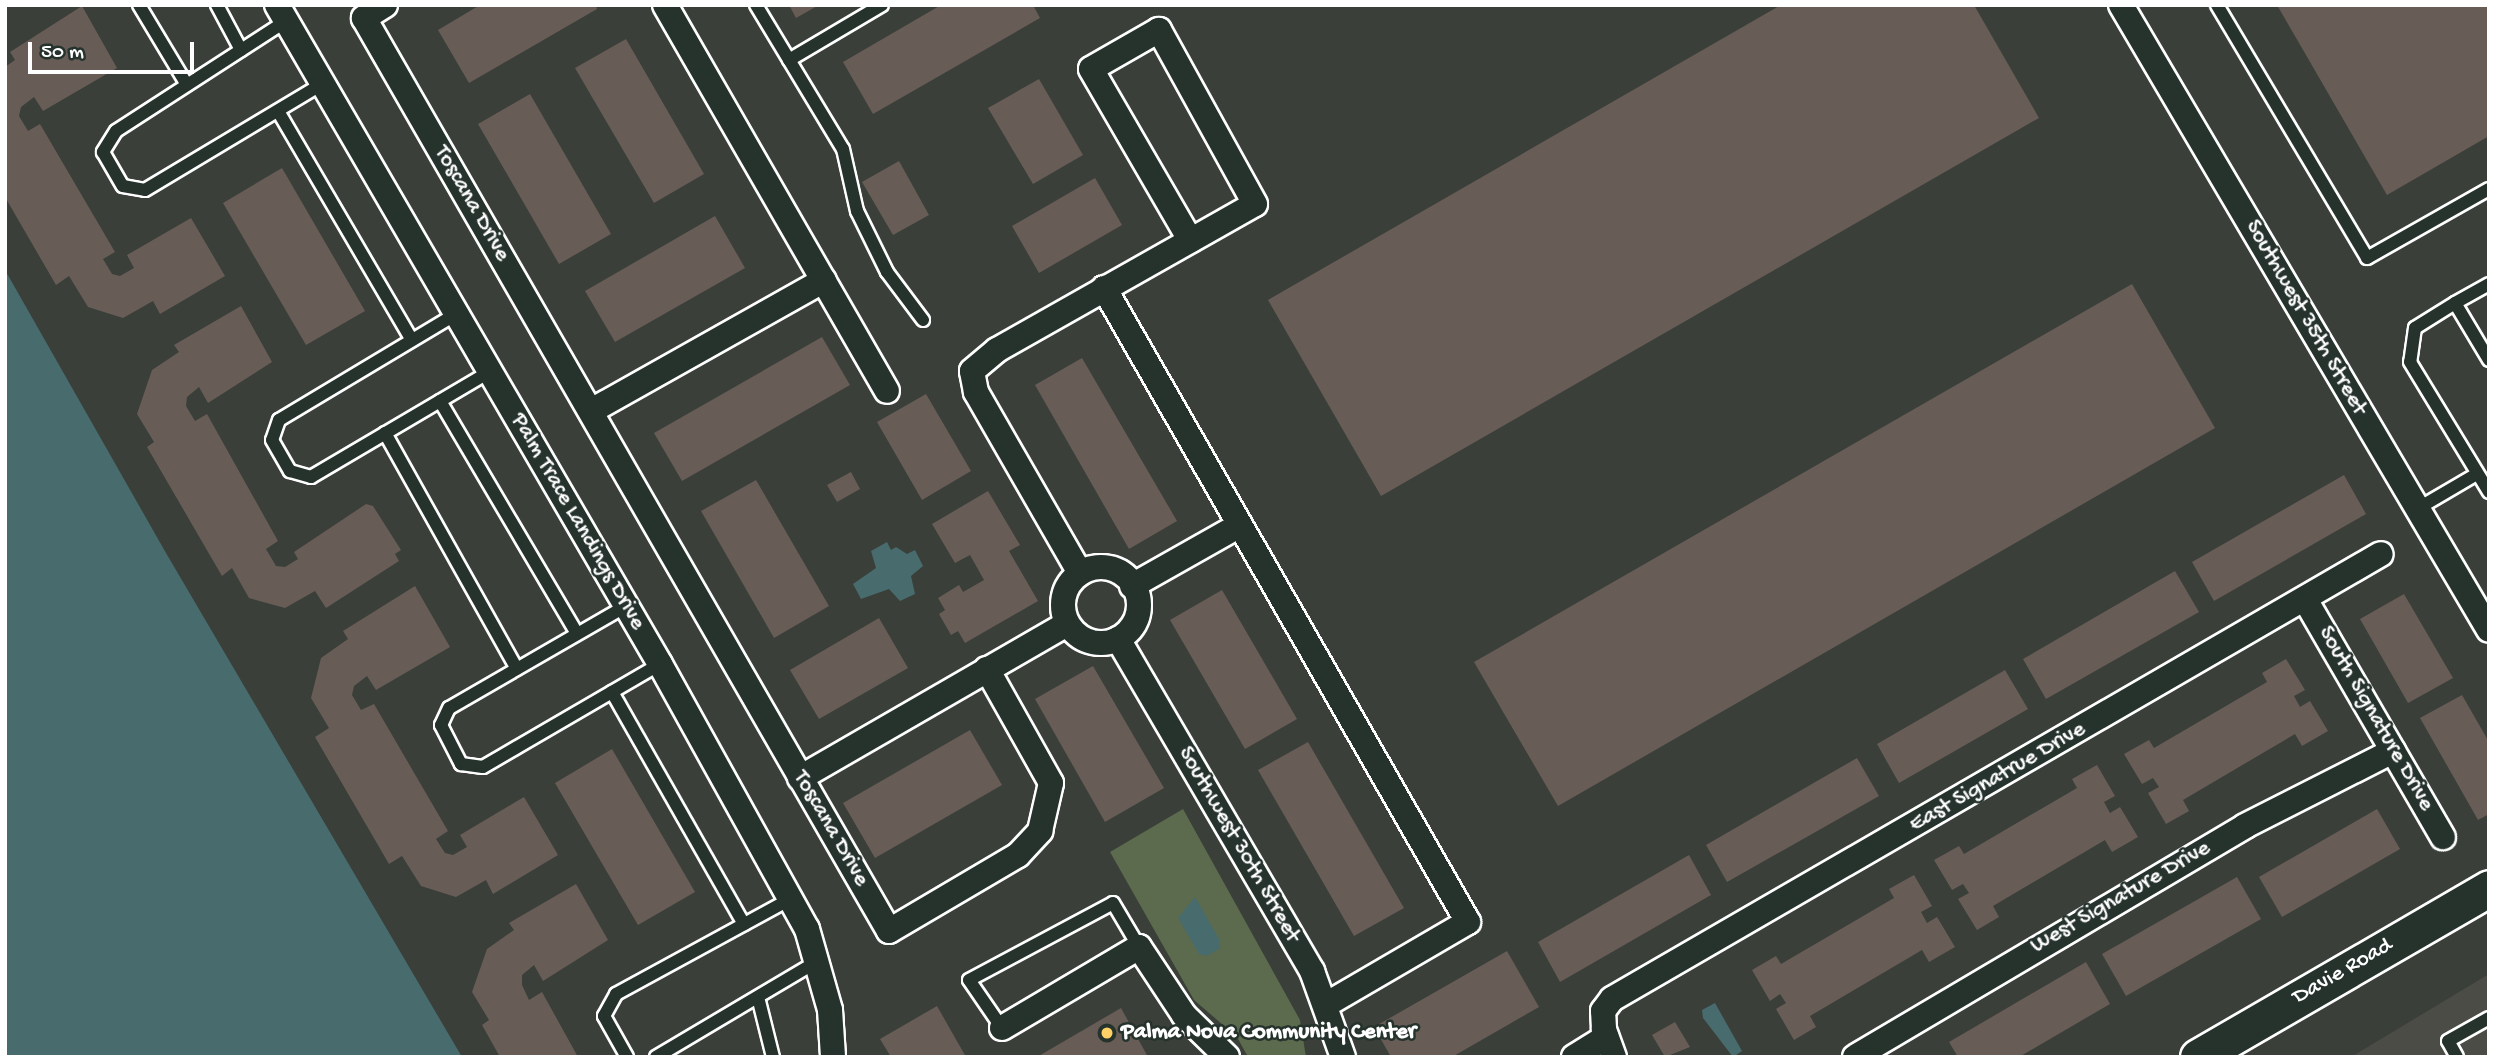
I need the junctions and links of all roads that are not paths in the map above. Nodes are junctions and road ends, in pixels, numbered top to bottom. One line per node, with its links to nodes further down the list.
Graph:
1 (138, 5): 13 (lane)
2 (216, 5): 10 (lane)
3 (385, 5): 28 (street, Toscana Drive)
4 (665, 5): 17 (street)
5 (756, 5): 11 (lane)
6 (882, 5): 11 (lane)
7 (2121, 5): 32 (street, Southwest 35th Street)
8 (2217, 5): 15 (lane)
9 (281, 13): 10 (lane); 12 (street, Palm Trace Landings Drive)
10 (241, 50): 13 (lane)
11 (789, 60): 22 (lane)
12 (322, 84): 14 (lane); 21 (street, Palm Trace Landings Drive)
13 (187, 85): 14 (lane)
14 (278, 111): 23 (lane)
15 (2489, 188)
16 (1190, 240): 16 (street); 19 (street)
17 (824, 280): 26 (street); 28 (street)
18 (2489, 284): 20 (lane)
19 (1104, 289): 33 (street); 35 (street)
20 (2455, 303): 24 (lane); 30 (lane)
21 (456, 314): 23 (lane); 25 (street, Palm Trace Landings Drive)
22 (923, 320)
23 (412, 340): 29 (lane)
24 (2489, 360)
25 (489, 372): 27 (lane); 38 (street, Palm Trace Landings Drive)
26 (887, 391)
27 (440, 401): 29 (lane); 41 (lane)
28 (591, 411): 48 (street, Toscana Drive)
29 (385, 433): 44 (lane)
30 (2477, 474): 31 (lane); 32 (lane)
31 (2489, 492)
32 (2417, 509): 40 (street, Southwest 35th Street)
33 (1240, 525): 36 (street); 56 (street)
34 (2381, 554): 37 (street, East Signatrue Drive)
35 (1080, 573): 36 (street); 39 (street)
36 (1132, 586): 42 (street)
37 (2306, 601): 47 (street, South Signature Drive); 59 (street, East Signatrue Drive)
38 (626, 606): 41 (lane); 43 (street, Palm Trace Landings Drive)
39 (1068, 624): 42 (street); 45 (street)
40 (2489, 630)
41 (578, 634): 44 (lane)
42 (1118, 639): 56 (street, Southwest 30th Street)
43 (660, 664): 46 (lane); 51 (street, Palm Trace Landings Drive)
44 (517, 669): 46 (lane)
45 (987, 669): 48 (street); 48 (street, Toscana Drive)
46 (612, 692): 52 (lane)
47 (2393, 751): 49 (street, South Signature Drive); 67 (street, West Signature Drive)
48 (800, 778)
49 (2443, 837)
50 (2489, 888): 68 (main road, Davie Road)
51 (790, 898): 52 (lane); 54 (street, Palm Trace Landings Drive)
52 (744, 924): 60 (lane)
53 (1139, 947): 58 (street); 58 (lane); 64 (street)
54 (816, 962): 55 (lane); 63 (street, Palm Trace Landings Drive)
55 (758, 997): 61 (lane); 62 (lane)
56 (1327, 1004): 65 (street, Southwest 30th Street)
57 (2489, 1018): 69 (lane)
58 (1002, 1028)
59 (1610, 1047): 66 (street)
60 (627, 1057)
61 (656, 1057)
62 (773, 1057)
63 (833, 1057)
64 (1227, 1057)
65 (1343, 1057)
66 (1574, 1057)
67 (1855, 1057)
68 (2198, 1057)
69 (2456, 1057)

